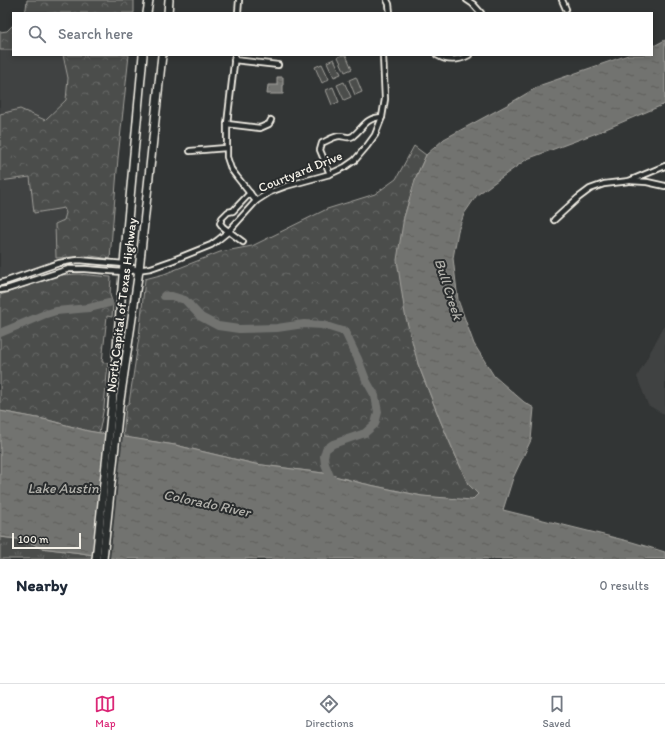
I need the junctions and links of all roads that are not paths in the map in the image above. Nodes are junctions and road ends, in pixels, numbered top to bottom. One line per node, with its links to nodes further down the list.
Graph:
1 (169, 0): 7 (highway)
2 (239, 0): 8 (street)
3 (387, 0): 9 (street)
4 (468, 0): 10 (street)
5 (562, 0): 6 (street)
6 (566, 9)
7 (168, 12)
8 (238, 12)
9 (390, 12)
10 (480, 12)
11 (143, 56): 32 (highway, North Capital of Texas Highway)
12 (162, 56): 33 (highway, North Capital of Texas Highway)
13 (383, 56): 18 (street, Courtyard Drive)
14 (439, 56): 15 (street)
15 (467, 56)
16 (234, 58): 17 (street); 20 (street)
17 (278, 65)
18 (382, 117): 24 (street, Courtyard Drive); 24 (street)
19 (271, 120): 20 (street)
20 (227, 124): 21 (street)
21 (226, 148): 22 (street); 27 (street)
22 (190, 151)
23 (665, 166): 25 (street)
24 (330, 174): 28 (street, Courtyard Drive)
25 (629, 181): 26 (street); 29 (street)
26 (665, 186)
27 (250, 193): 28 (street); 30 (street)
28 (256, 201): 30 (street, Courtyard Drive)
29 (554, 220)
30 (229, 231): 31 (street); 33 (street, Courtyard Drive)
31 (243, 242)
32 (124, 264): 33 (street); 34 (highway, North Capital of Texas Highway); 35 (street)
33 (138, 270): 34 (street, Courtyard Drive); 39 (highway, North Capital of Texas Highway)
34 (123, 272): 37 (street, Courtyard Drive); 39 (highway, North Capital of Texas Highway)
35 (7, 281): 36 (street); 37 (street)
36 (0, 283)
37 (10, 288): 38 (street, Courtyard Drive)
38 (0, 290)
39 (116, 407): 40 (highway, North Capital of Texas Highway); 41 (highway, North Capital of Texas Highway)
40 (96, 559)
41 (104, 559)

